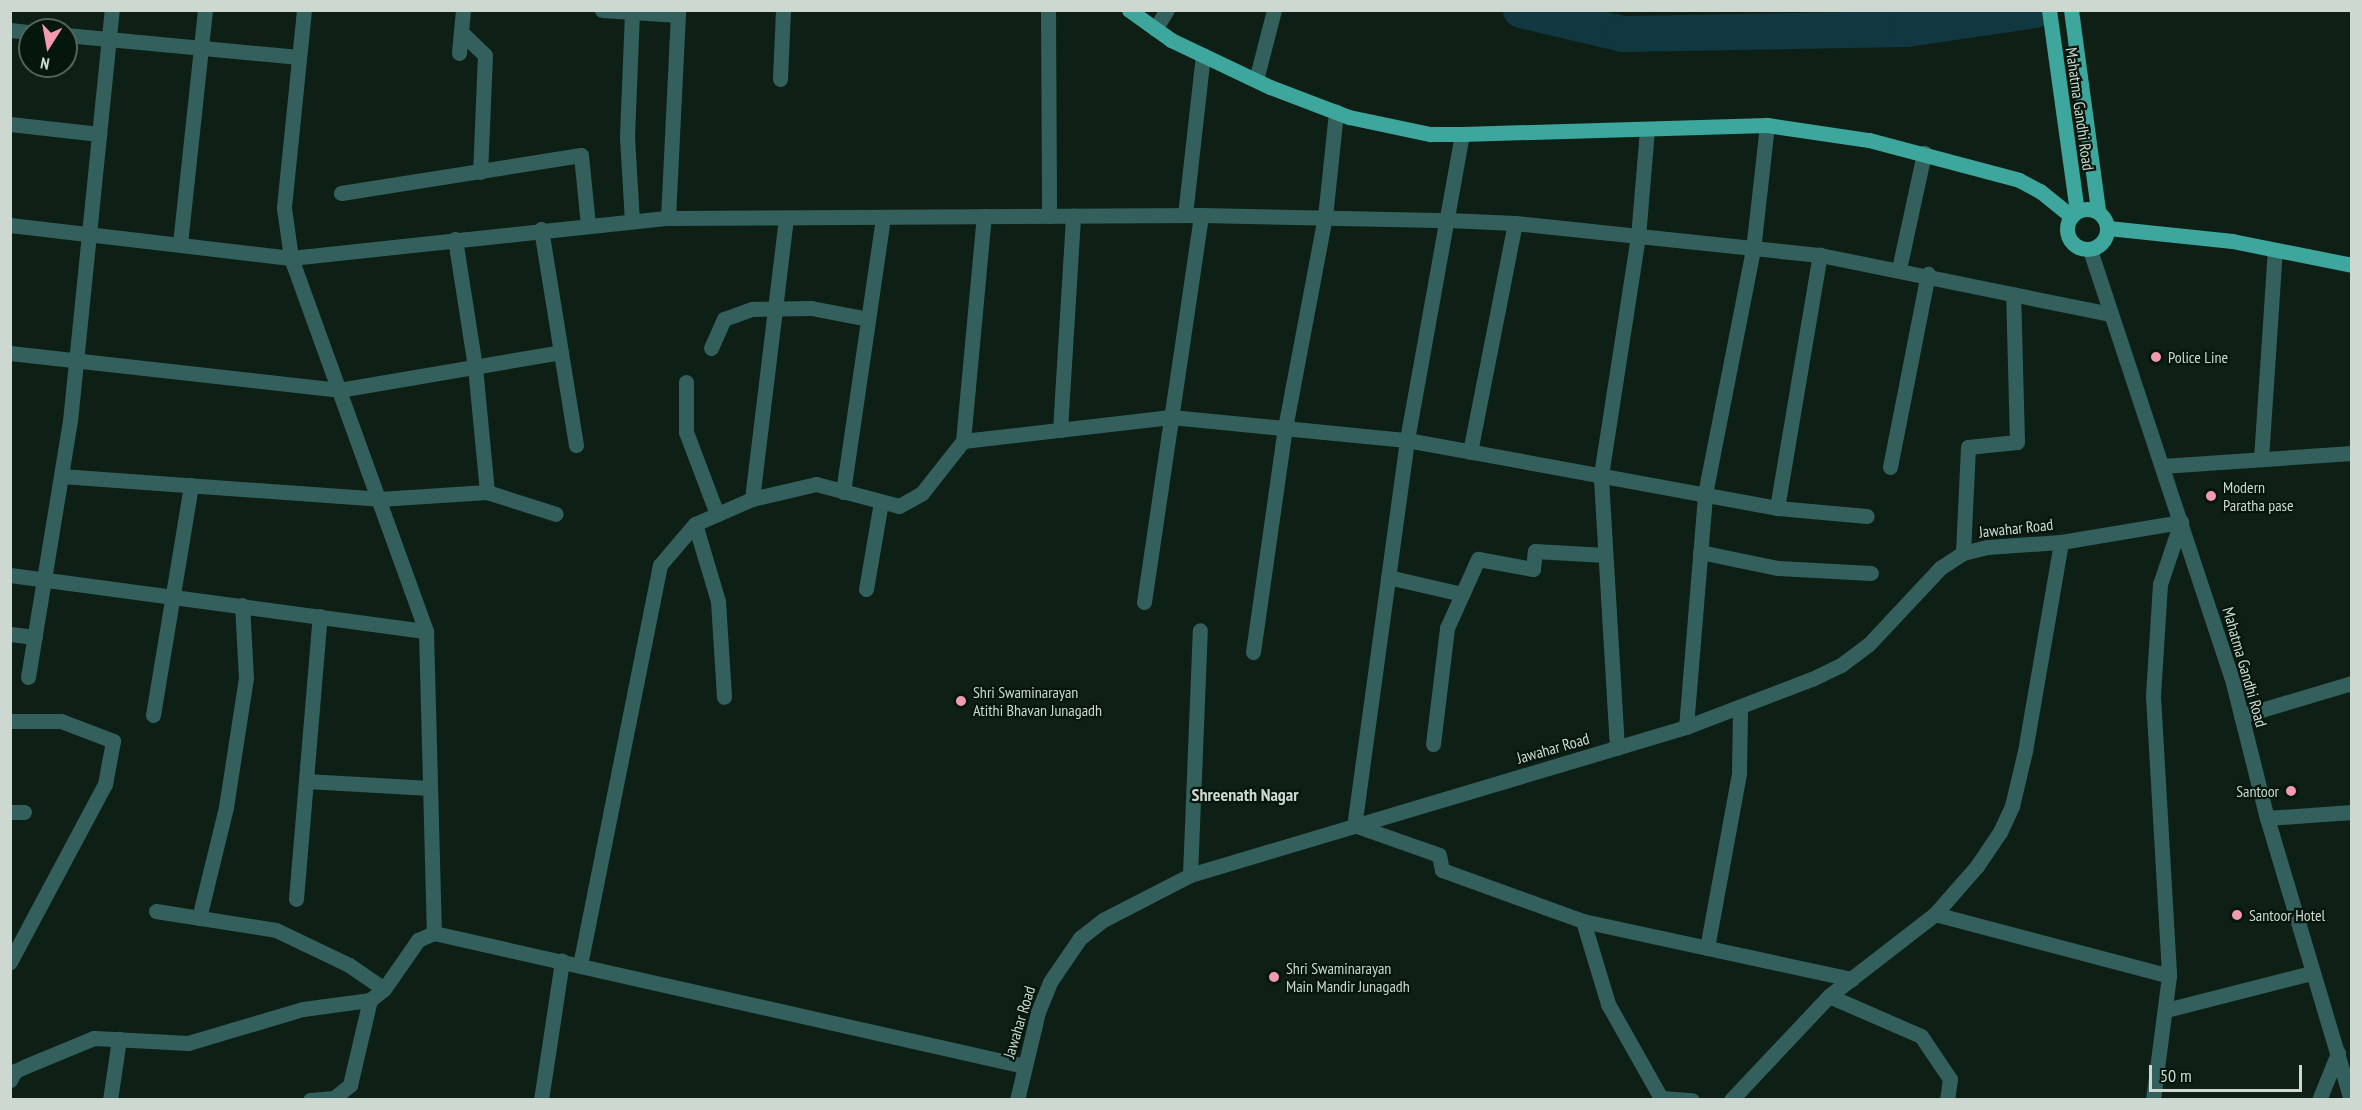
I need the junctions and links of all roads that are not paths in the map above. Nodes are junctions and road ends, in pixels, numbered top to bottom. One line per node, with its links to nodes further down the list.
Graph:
1 (112, 10): 18 (street)
2 (205, 10): 19 (street)
3 (304, 10): 22 (street)
4 (463, 10): 16 (street)
5 (602, 10): 13 (street)
6 (783, 10): 23 (street)
7 (1048, 10): 40 (street)
8 (1129, 10): 15 (main road)
9 (1167, 10): 15 (street)
10 (1274, 10): 24 (street)
11 (2049, 10): 36 (main road, Mahatma Gandhi Road)
12 (2071, 10): 34 (main road, Mahatma Gandhi Road)
13 (632, 12): 14 (street); 46 (street)
14 (678, 13): 43 (street)
15 (1155, 29): 21 (main road)
16 (461, 32): 20 (street); 32 (street)
17 (78, 36): 18 (street)
18 (109, 39): 19 (street); 29 (street)
19 (201, 48): 22 (street); 55 (street)
20 (459, 53)
21 (1203, 56): 24 (main road); 38 (street)
22 (299, 57): 60 (street)
23 (780, 79)
24 (1256, 81): 25 (main road)
25 (1336, 112): 30 (main road); 42 (street)
26 (10, 124): 29 (street)
27 (1767, 125): 28 (main road); 31 (main road); 56 (street)
28 (1647, 130): 30 (main road); 53 (street)
29 (99, 134): 52 (street)
30 (1462, 134): 45 (street)
31 (1924, 153): 36 (main road); 62 (street)
32 (480, 172): 33 (street); 49 (street)
33 (341, 193)
34 (2098, 211): 36 (main road); 50 (main road)
35 (1201, 214): 38 (street); 42 (street); 75 (street)
36 (2074, 214): 57 (main road)
37 (1073, 215): 38 (street); 40 (street); 77 (street)
38 (1185, 215)
39 (984, 216): 40 (street); 41 (street); 79 (street)
40 (1049, 216)
41 (883, 217): 44 (street); 67 (street)
42 (1325, 217): 45 (street); 76 (street)
43 (668, 218): 44 (street); 46 (street)
44 (786, 218): 65 (street)
45 (1448, 220): 47 (street); 78 (street)
46 (632, 221): 49 (street)
47 (1515, 223): 53 (street); 81 (street)
48 (10, 225): 52 (street)
49 (588, 225): 51 (street)
50 (2108, 228): 57 (main road); 58 (main road)
51 (541, 229): 54 (street); 69 (street)
52 (89, 232): 55 (street); 71 (street)
53 (1638, 237): 56 (street); 87 (street)
54 (455, 239): 60 (street); 72 (street)
55 (180, 244): 60 (street)
56 (1753, 250): 59 (street); 91 (street)
57 (2090, 250): 66 (street, Mahatma Gandhi Road)
58 (2275, 250): 61 (main road); 83 (street)
59 (1820, 255): 62 (street); 95 (street)
60 (291, 258): 74 (street)
61 (2352, 265)
62 (1899, 269): 63 (street)
63 (1928, 274): 64 (street); 85 (street)
64 (2013, 294): 66 (street); 103 (street)
65 (775, 307): 67 (street); 68 (street); 93 (street)
66 (2111, 314): 84 (street, Mahatma Gandhi Road)
67 (868, 319): 90 (street)
68 (711, 348)
69 (561, 352): 72 (street); 80 (street)
70 (10, 353): 71 (street)
71 (77, 361): 74 (street); 86 (street)
72 (475, 367): 74 (street); 89 (street)
73 (686, 382): 97 (street)
74 (339, 390): 92 (street)
75 (1171, 417): 76 (street); 77 (street); 112 (street)
76 (1285, 428): 78 (street); 119 (street)
77 (1060, 429): 79 (street)
78 (1407, 440): 81 (street); 107 (street)
79 (963, 441): 94 (street)
80 (576, 445)
81 (1470, 452): 87 (street)
82 (2352, 453): 83 (street)
83 (2261, 459): 84 (street)
84 (2162, 466): 99 (street, Mahatma Gandhi Road)
85 (1890, 467)
86 (62, 476): 88 (street); 108 (street)
87 (1600, 476): 91 (street); 104 (street)
88 (191, 485): 92 (street); 111 (street)
89 (487, 492): 92 (street); 96 (street)
90 (843, 492): 93 (street); 94 (street)
91 (1705, 494): 95 (street); 102 (street)
92 (379, 499): 116 (street)
93 (752, 499): 97 (street)
94 (880, 502): 109 (street)
95 (1777, 508): 98 (street)
96 (556, 514)
97 (717, 514): 100 (street)
98 (1867, 516)
99 (2181, 522): 101 (street, Jawahar Road); 125 (street, Mahatma Gandhi Road); 147 (street)
100 (695, 524): 122 (street); 145 (street)
101 (2061, 542): 103 (street, Jawahar Road); 138 (street)
102 (1700, 552): 105 (street); 127 (street)
103 (1963, 553): 123 (street, Jawahar Road)
104 (1605, 555): 110 (street); 129 (street)
105 (1871, 573)
106 (10, 575): 108 (street)
107 (1388, 577): 110 (street); 134 (street)
108 (45, 578): 111 (street); 118 (street)
109 (866, 589)
110 (1462, 594): 128 (street)
111 (175, 596): 113 (street); 124 (street)
112 (1144, 602)
113 (242, 605): 114 (street); 139 (street)
114 (320, 616): 116 (street); 130 (street)
115 (1200, 630): 135 (street)
116 (426, 631): 131 (street)
117 (10, 634): 118 (street)
118 (35, 637): 120 (street)
119 (1253, 652)
120 (28, 677)
121 (2352, 683): 125 (street)
122 (724, 697)
123 (1740, 708): 127 (street, Jawahar Road); 142 (street)
124 (153, 715)
125 (2241, 716): 133 (street, Mahatma Gandhi Road)
126 (10, 721): 144 (street)
127 (1686, 727): 129 (street, Jawahar Road)
128 (1433, 744)
129 (1617, 748): 134 (street, Jawahar Road)
130 (306, 781): 131 (street); 136 (street)
131 (430, 788): 141 (street)
132 (2352, 812): 133 (street)
133 (2267, 818): 146 (street, Mahatma Gandhi Road)
134 (1354, 825): 135 (street, Jawahar Road); 140 (street)
135 (1190, 875): 155 (street, Jawahar Road)
136 (296, 898)
137 (156, 911): 139 (street)
138 (1935, 914): 147 (street); 148 (street)
139 (199, 918): 149 (street)
140 (1583, 921): 142 (street); 161 (street)
141 (434, 933): 143 (street); 149 (street)
142 (1707, 948): 148 (street)
143 (562, 961): 145 (street); 159 (street)
144 (10, 962)
145 (580, 965): 155 (street)
146 (2311, 973): 152 (street); 154 (street, Mahatma Gandhi Road)
147 (2169, 976): 152 (street)
148 (1852, 979): 150 (street)
149 (384, 989): 151 (street)
150 (1829, 996): 162 (street); 163 (street)
151 (370, 1000): 153 (street); 158 (street)
152 (2166, 1010): 164 (street)
153 (119, 1039): 156 (street); 157 (street)
154 (2338, 1053): 165 (street); 166 (street, Mahatma Gandhi Road)
155 (1024, 1066): 160 (street, Jawahar Road)
156 (10, 1080)
157 (110, 1100)
158 (310, 1100)
159 (541, 1100)
160 (1017, 1100)
161 (1692, 1100)
162 (1731, 1100)
163 (1947, 1100)
164 (2152, 1100)
165 (2319, 1100)
166 (2351, 1100)

